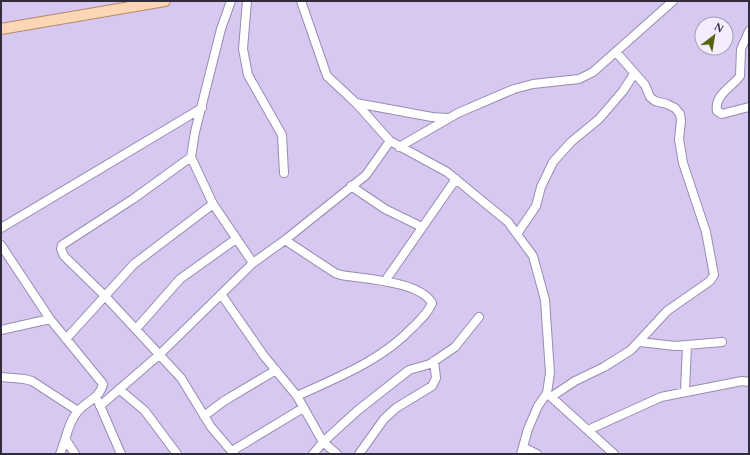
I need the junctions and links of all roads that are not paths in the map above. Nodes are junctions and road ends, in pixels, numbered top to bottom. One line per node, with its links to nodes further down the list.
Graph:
1 (164, 1): 6 (main road)
2 (231, 1): 12 (street)
3 (247, 1): 17 (street)
4 (301, 1): 10 (street)
5 (673, 1): 8 (street)
6 (1, 29)
7 (749, 31): 11 (street)
8 (616, 52): 9 (street); 13 (street)
9 (634, 74): 23 (street); 37 (street)
10 (356, 103): 13 (street); 14 (street)
11 (749, 107)
12 (202, 108): 16 (street); 22 (street)
13 (449, 118): 15 (street)
14 (390, 141): 15 (street); 19 (street)
15 (400, 147): 18 (street)
16 (191, 157): 20 (street); 31 (street)
17 (284, 173)
18 (456, 179): 21 (street); 23 (street)
19 (352, 186): 21 (street); 25 (street)
20 (212, 204): 24 (street); 31 (street)
21 (422, 227): 29 (street)
22 (1, 228)
23 (517, 234): 47 (street)
24 (236, 239): 28 (street); 34 (street)
25 (285, 240): 28 (street); 29 (street)
26 (1, 245): 27 (street)
27 (4, 254): 33 (street)
28 (253, 263): 30 (street)
29 (385, 281): 49 (street)
30 (221, 294): 40 (street); 42 (street)
31 (104, 295): 34 (street); 36 (street)
32 (479, 317): 41 (street)
33 (50, 319): 35 (street); 36 (street)
34 (136, 329): 40 (street)
35 (1, 330)
36 (66, 339): 48 (street)
37 (640, 342): 39 (street); 47 (street)
38 (722, 342): 39 (street)
39 (687, 345): 46 (street)
40 (160, 354): 45 (street); 53 (street)
41 (434, 361): 56 (street); 65 (street)
42 (276, 370): 49 (street); 53 (street)
43 (1, 377): 52 (street)
44 (749, 382): 46 (street)
45 (119, 389): 50 (street); 62 (street)
46 (685, 391): 54 (street)
47 (549, 395): 54 (street); 57 (street)
48 (96, 396): 50 (street); 52 (street)
49 (297, 396): 51 (street)
50 (100, 406): 61 (street)
51 (303, 408): 56 (street); 58 (street)
52 (78, 411): 55 (street)
53 (204, 416): 58 (street)
54 (588, 430): 67 (street)
55 (66, 440): 59 (street); 60 (street)
56 (323, 442): 63 (street); 64 (street)
57 (522, 450): 66 (street)
58 (233, 453)
59 (60, 454)
60 (75, 454)
61 (120, 454)
62 (177, 454)
63 (313, 454)
64 (337, 454)
65 (359, 454)
66 (537, 454)
67 (614, 454)

